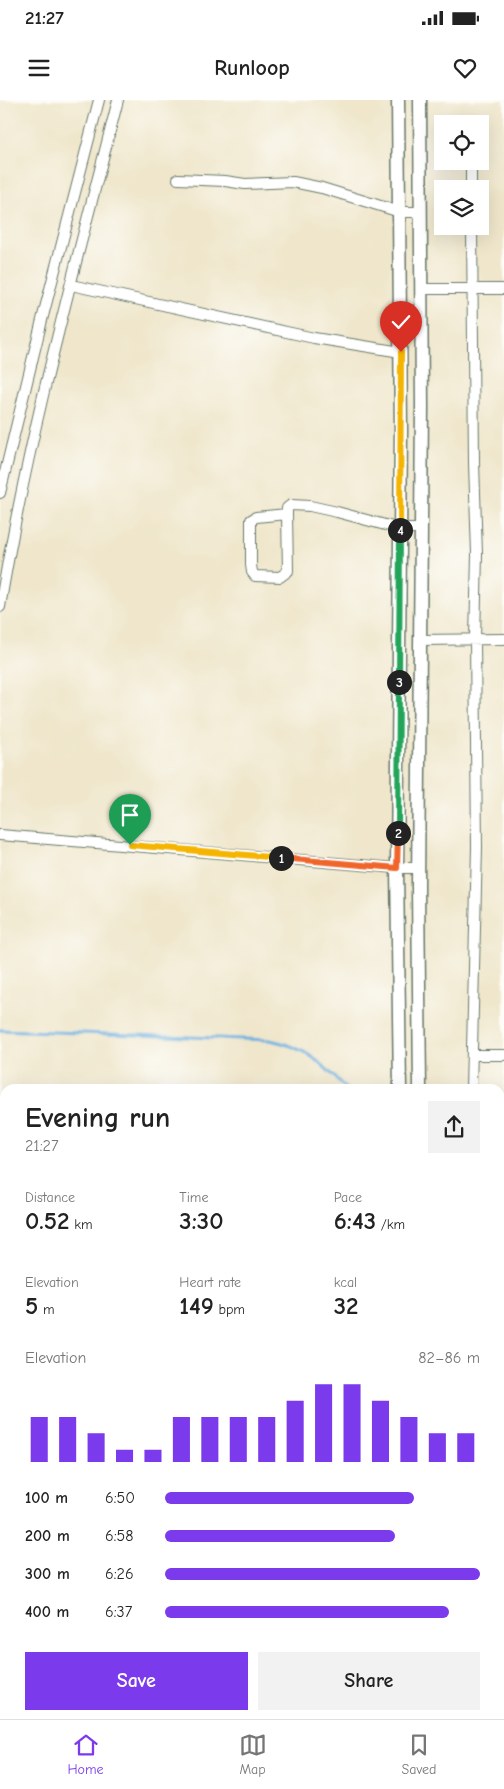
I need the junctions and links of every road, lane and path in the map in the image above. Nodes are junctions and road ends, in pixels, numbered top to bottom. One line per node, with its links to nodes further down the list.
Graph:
1 (99, 100): 16 (street)
2 (118, 100): 9 (street)
3 (398, 100): 6 (main road)
4 (420, 100): 7 (main road)
5 (178, 179): 6 (street)
6 (400, 212): 7 (street); 13 (main road)
7 (420, 212): 10 (main road)
8 (472, 235): 11 (street)
9 (71, 285): 13 (street); 20 (street)
10 (421, 289): 11 (street); 15 (main road)
11 (473, 289): 12 (street); 21 (street)
12 (504, 289)
13 (401, 352): 14 (main road)
14 (401, 407): 15 (main road); 18 (main road)
15 (422, 407): 19 (main road)
16 (0, 493)
17 (287, 514): 17 (street); 18 (street)
18 (400, 529): 19 (street); 25 (main road)
19 (421, 529): 23 (main road)
20 (0, 607)
21 (475, 639): 22 (street); 23 (street); 27 (street)
22 (504, 639)
23 (420, 640): 26 (main road)
24 (0, 834): 25 (street)
25 (397, 868): 26 (street); 29 (main road)
26 (418, 868): 30 (main road)
27 (472, 1055): 28 (street); 31 (street)
28 (504, 1055)
29 (400, 1084)
30 (420, 1084)
31 (471, 1084)

